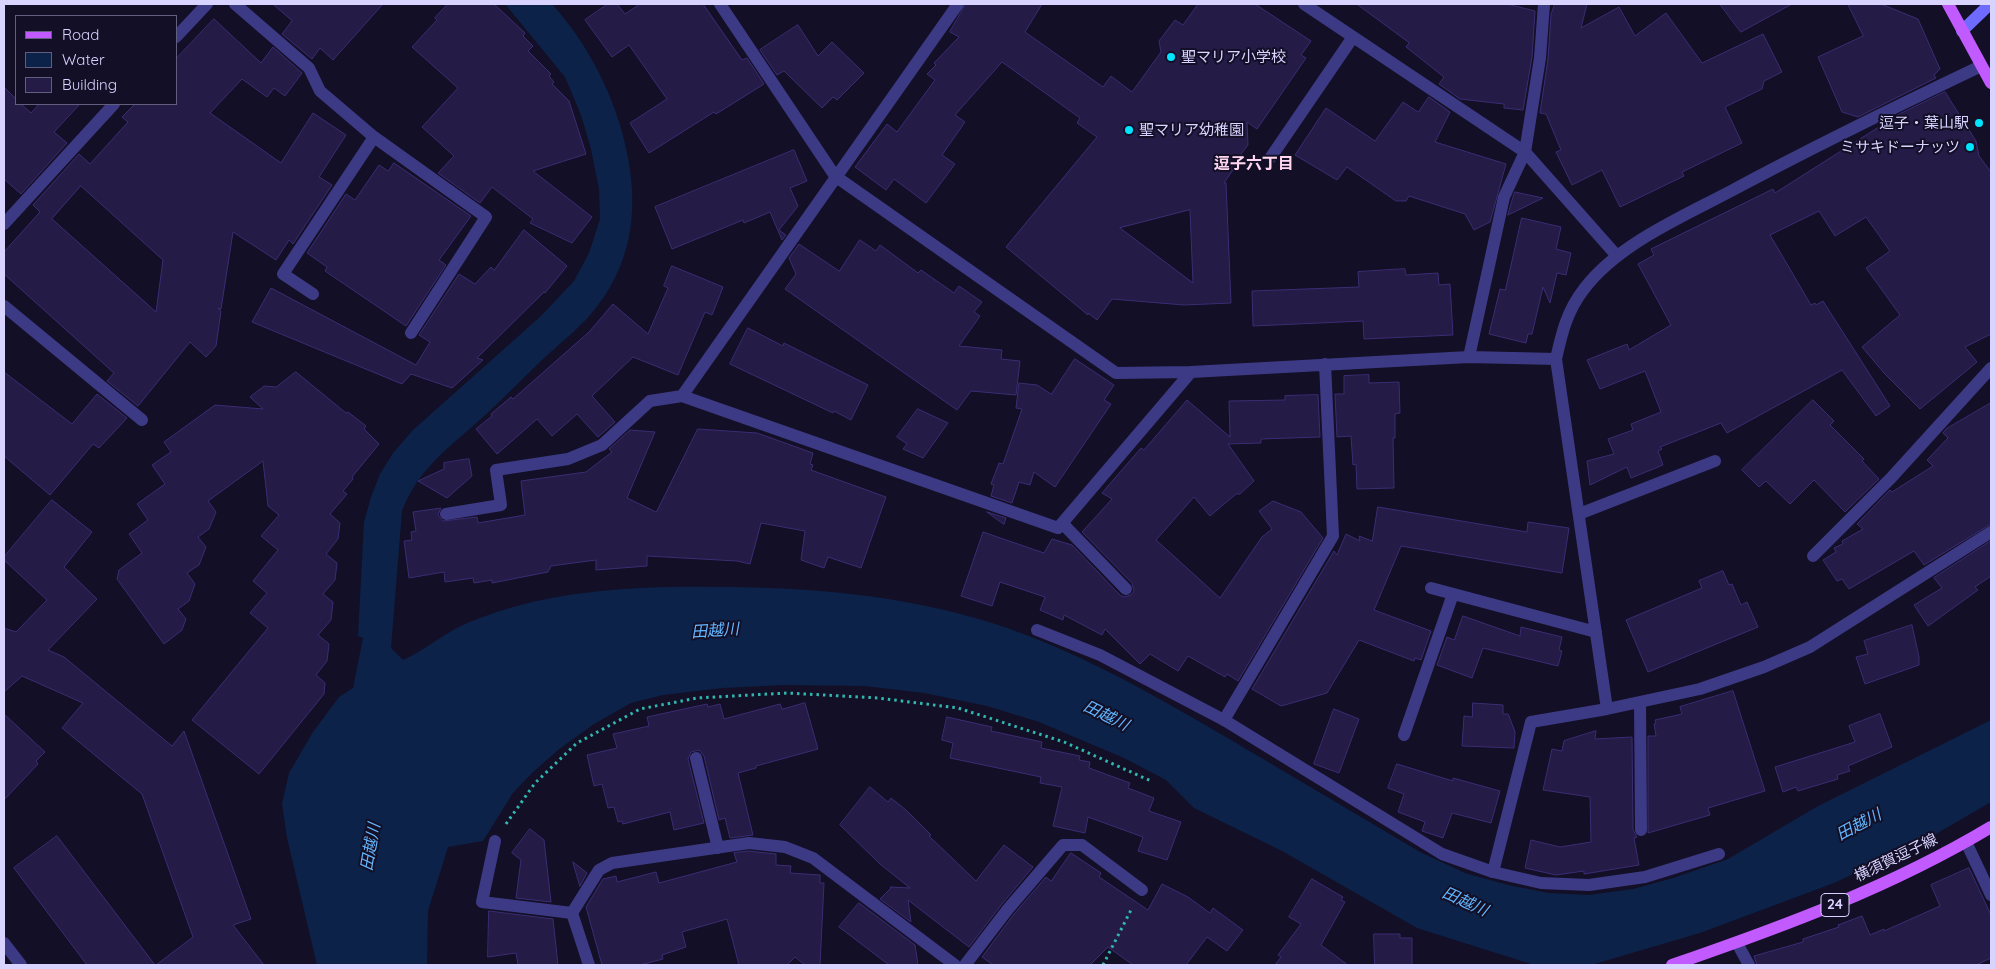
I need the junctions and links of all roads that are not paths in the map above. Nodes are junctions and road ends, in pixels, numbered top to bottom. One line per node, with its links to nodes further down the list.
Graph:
1 (207, 4): 10 (street)
2 (235, 4): 15 (street)
3 (720, 4): 18 (street)
4 (958, 4): 18 (street)
5 (1304, 4): 11 (street)
6 (1544, 4): 16 (street)
7 (1948, 4): 9 (main road)
8 (1990, 4): 9 (street)
9 (1962, 31): 12 (main road)
10 (178, 34)
11 (1353, 37): 16 (street); 17 (street)
12 (1981, 66): 13 (main road); 20 (street)
13 (1991, 82)
14 (113, 105): 19 (street)
15 (374, 137): 21 (street); 23 (street)
16 (1525, 152): 20 (street); 24 (street)
17 (1272, 157)
18 (835, 176): 28 (street); 29 (street)
19 (4, 224)
20 (1616, 256): 25 (street)
21 (313, 294)
22 (4, 306): 30 (street)
23 (412, 333)
24 (1469, 357): 25 (street); 26 (street)
25 (1556, 358): 33 (street)
26 (1325, 364): 28 (street); 44 (street)
27 (1991, 368): 36 (street)
28 (1191, 372): 34 (street)
29 (682, 396): 32 (street); 34 (street)
30 (142, 420)
31 (1715, 460): 33 (street)
32 (446, 514)
33 (1579, 514): 41 (street)
34 (1062, 523): 38 (street)
35 (1991, 532): 42 (street)
36 (1813, 556)
37 (1431, 588): 39 (street)
38 (1126, 589)
39 (1453, 594): 41 (street); 45 (street)
40 (1037, 630): 44 (street)
41 (1596, 632): 43 (street)
42 (1640, 702): 43 (street); 48 (street)
43 (1607, 709): 53 (street)
44 (1224, 720): 53 (street)
45 (1404, 735)
46 (696, 758): 51 (street)
47 (1991, 827): 50 (main road, 横須賀逗子線 / 24)
48 (1641, 830)
49 (495, 841): 56 (street)
50 (1966, 842): 55 (street); 58 (main road, 横須賀逗子線 / 24)
51 (718, 848): 56 (street); 61 (street)
52 (1719, 854): 53 (street)
53 (1493, 872)
54 (1142, 890): 62 (street)
55 (1991, 895)
56 (572, 913): 60 (street)
57 (4, 943): 59 (street)
58 (1737, 943): 63 (main road, 横須賀逗子線 / 24); 64 (street)
59 (21, 965)
60 (589, 965)
61 (955, 965)
62 (965, 965)
63 (1672, 965)
64 (1749, 965)

